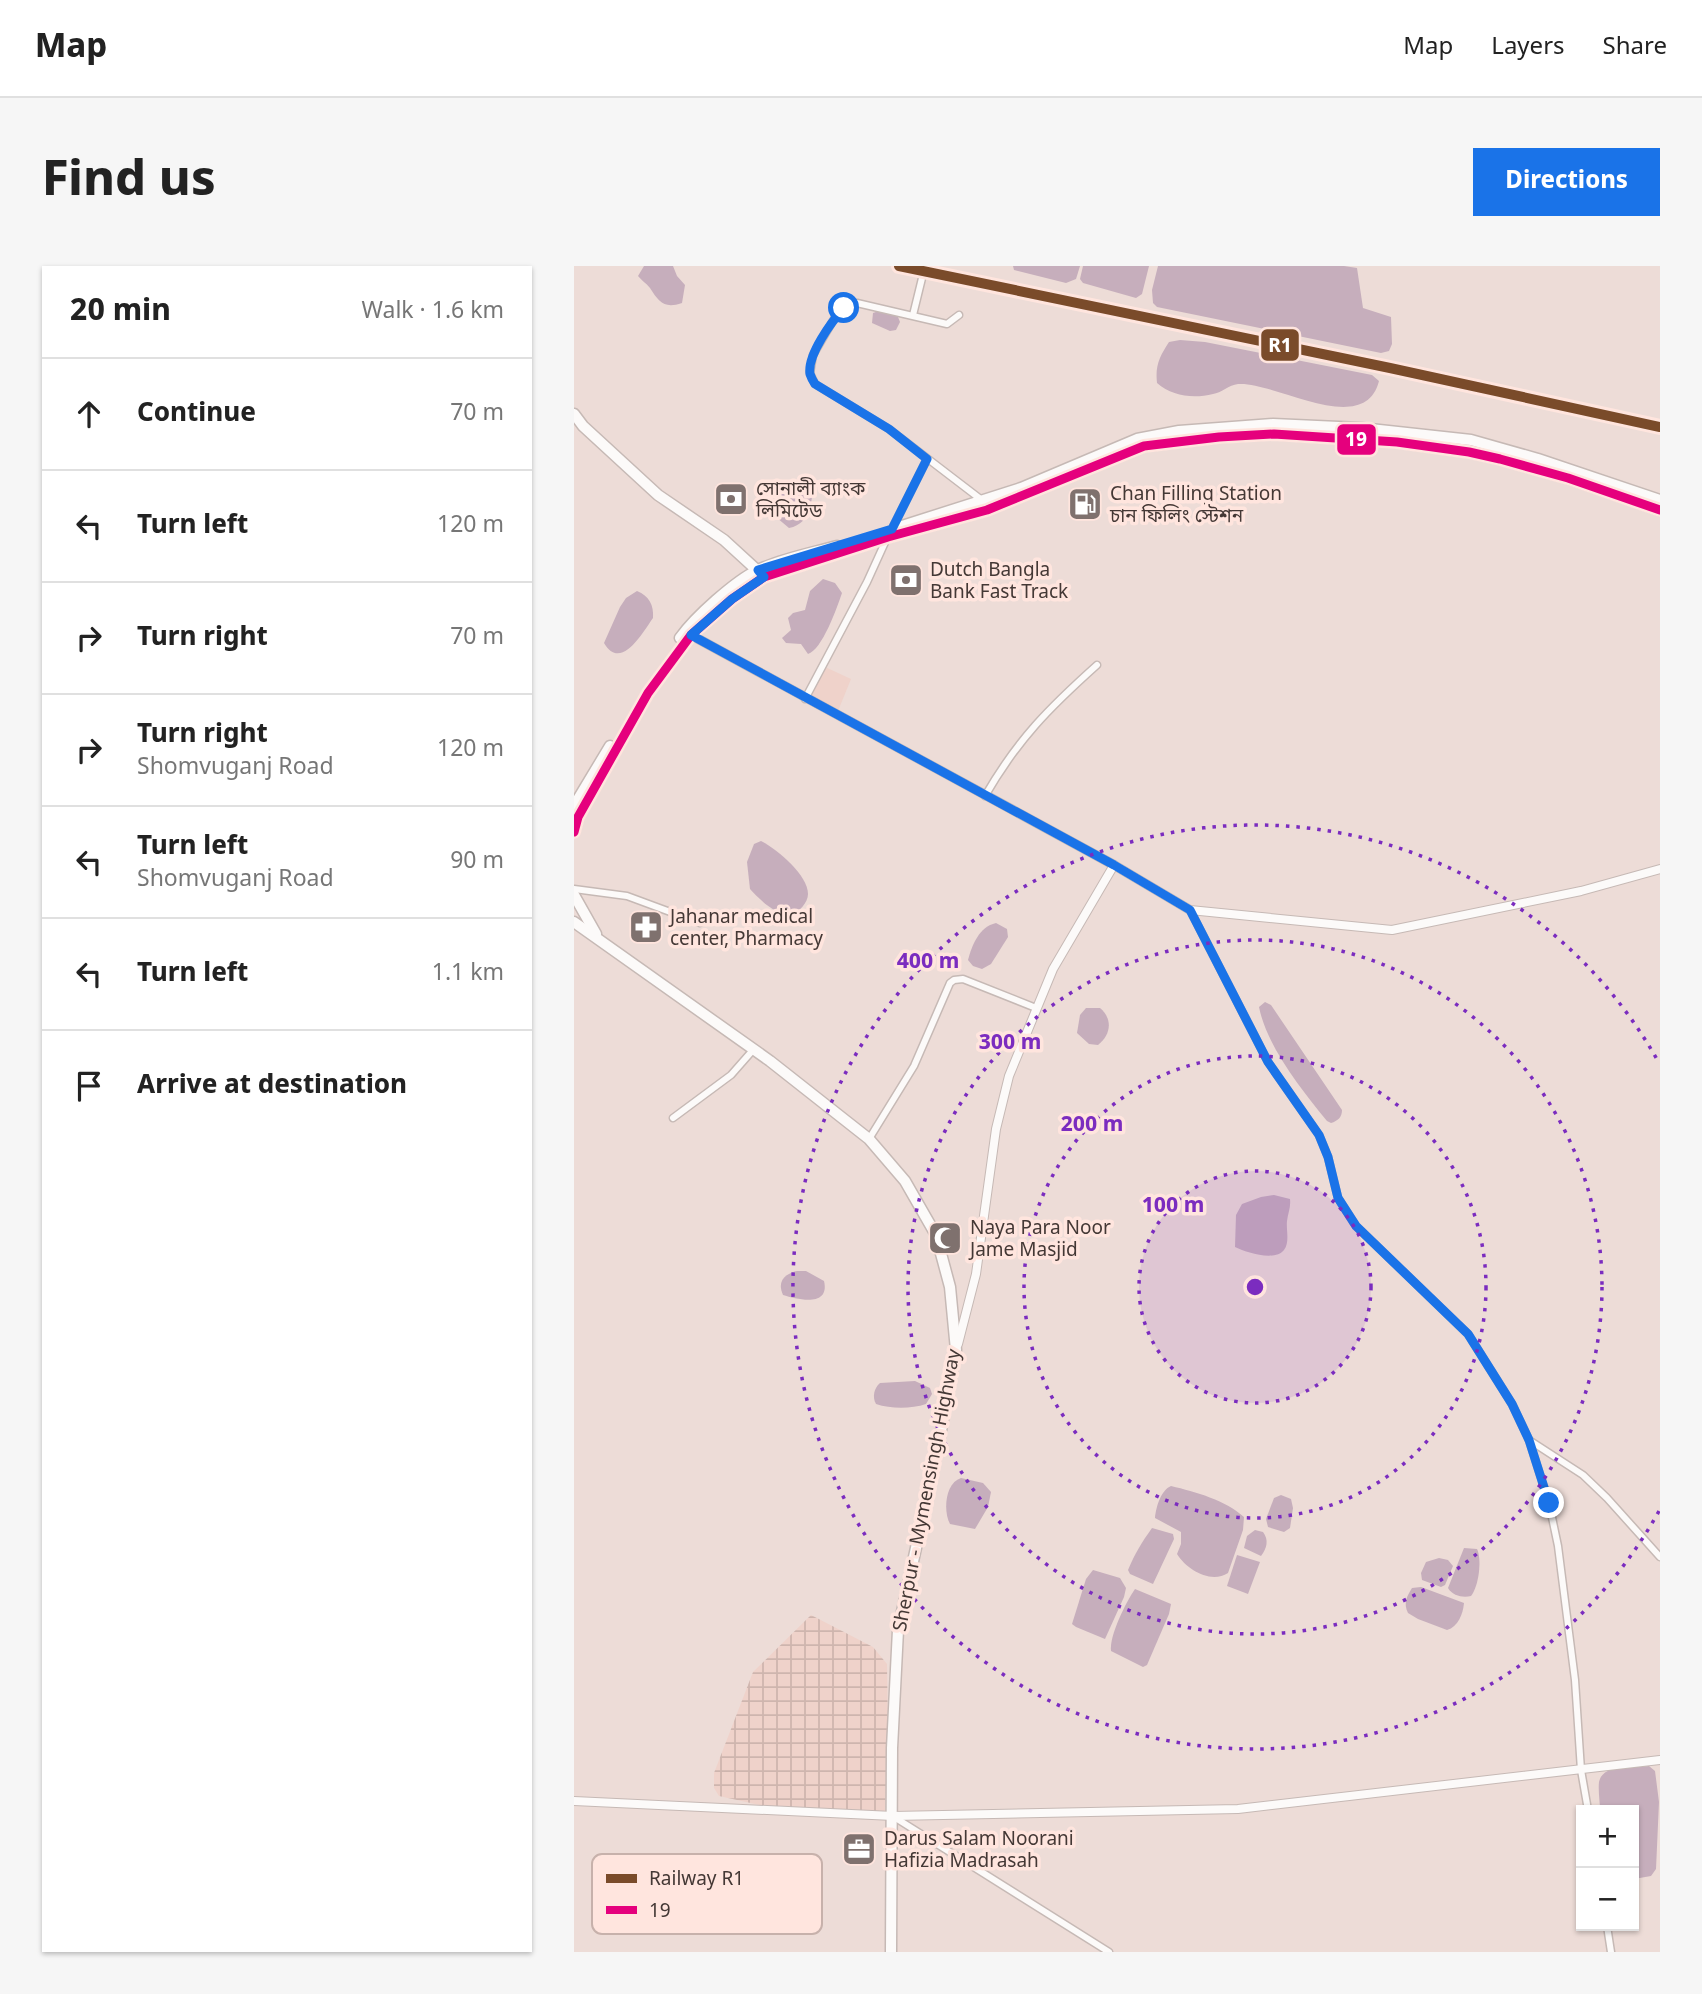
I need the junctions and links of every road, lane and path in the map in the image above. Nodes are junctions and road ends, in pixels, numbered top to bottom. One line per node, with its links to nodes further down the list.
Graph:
1 (925, 266): 2 (street)
2 (913, 315): 3 (street); 5 (street)
3 (959, 315)
4 (574, 414): 10 (main road)
5 (927, 459): 7 (street); 9 (street)
6 (1660, 500): 7 (main road)
7 (982, 501): 9 (main road)
8 (1660, 510): 9 (main road)
9 (890, 533): 10 (main road); 13 (street)
10 (761, 574): 11 (main road); 15 (main road)
11 (691, 635): 13 (street); 15 (main road)
12 (1097, 665): 14 (street)
13 (805, 699): 14 (street)
14 (985, 796): 17 (street)
15 (576, 811): 16 (main road)
16 (574, 832)
17 (1114, 865): 21 (street); 25 (street)
18 (1660, 869): 21 (street)
19 (574, 889): 23 (street)
20 (574, 895): 24 (main road, Sherpur - Mymensingh Highway)
21 (1190, 910): 30 (street)
22 (574, 922): 24 (main road, Sherpur - Mymensingh Highway)
23 (700, 923)
24 (604, 944): 26 (main road, Sherpur - Mymensingh Highway)
25 (1036, 1008): 28 (street); 29 (street)
26 (753, 1049): 27 (street); 28 (main road, Sherpur - Mymensingh Highway)
27 (673, 1118)
28 (869, 1139): 29 (main road, Sherpur - Mymensingh Highway)
29 (956, 1350): 36 (main road, Sherpur - Mymensingh Highway)
30 (1529, 1440): 31 (street); 33 (street)
31 (1660, 1558)
32 (1660, 1760): 33 (street)
33 (1581, 1770): 35 (street); 36 (street)
34 (574, 1801): 36 (street)
35 (1587, 1805)
36 (893, 1816): 38 (main road, Sherpur - Mymensingh Highway); 39 (street)
37 (1608, 1931): 40 (street)
38 (891, 1952)
39 (1109, 1952)
40 (1611, 1952)

